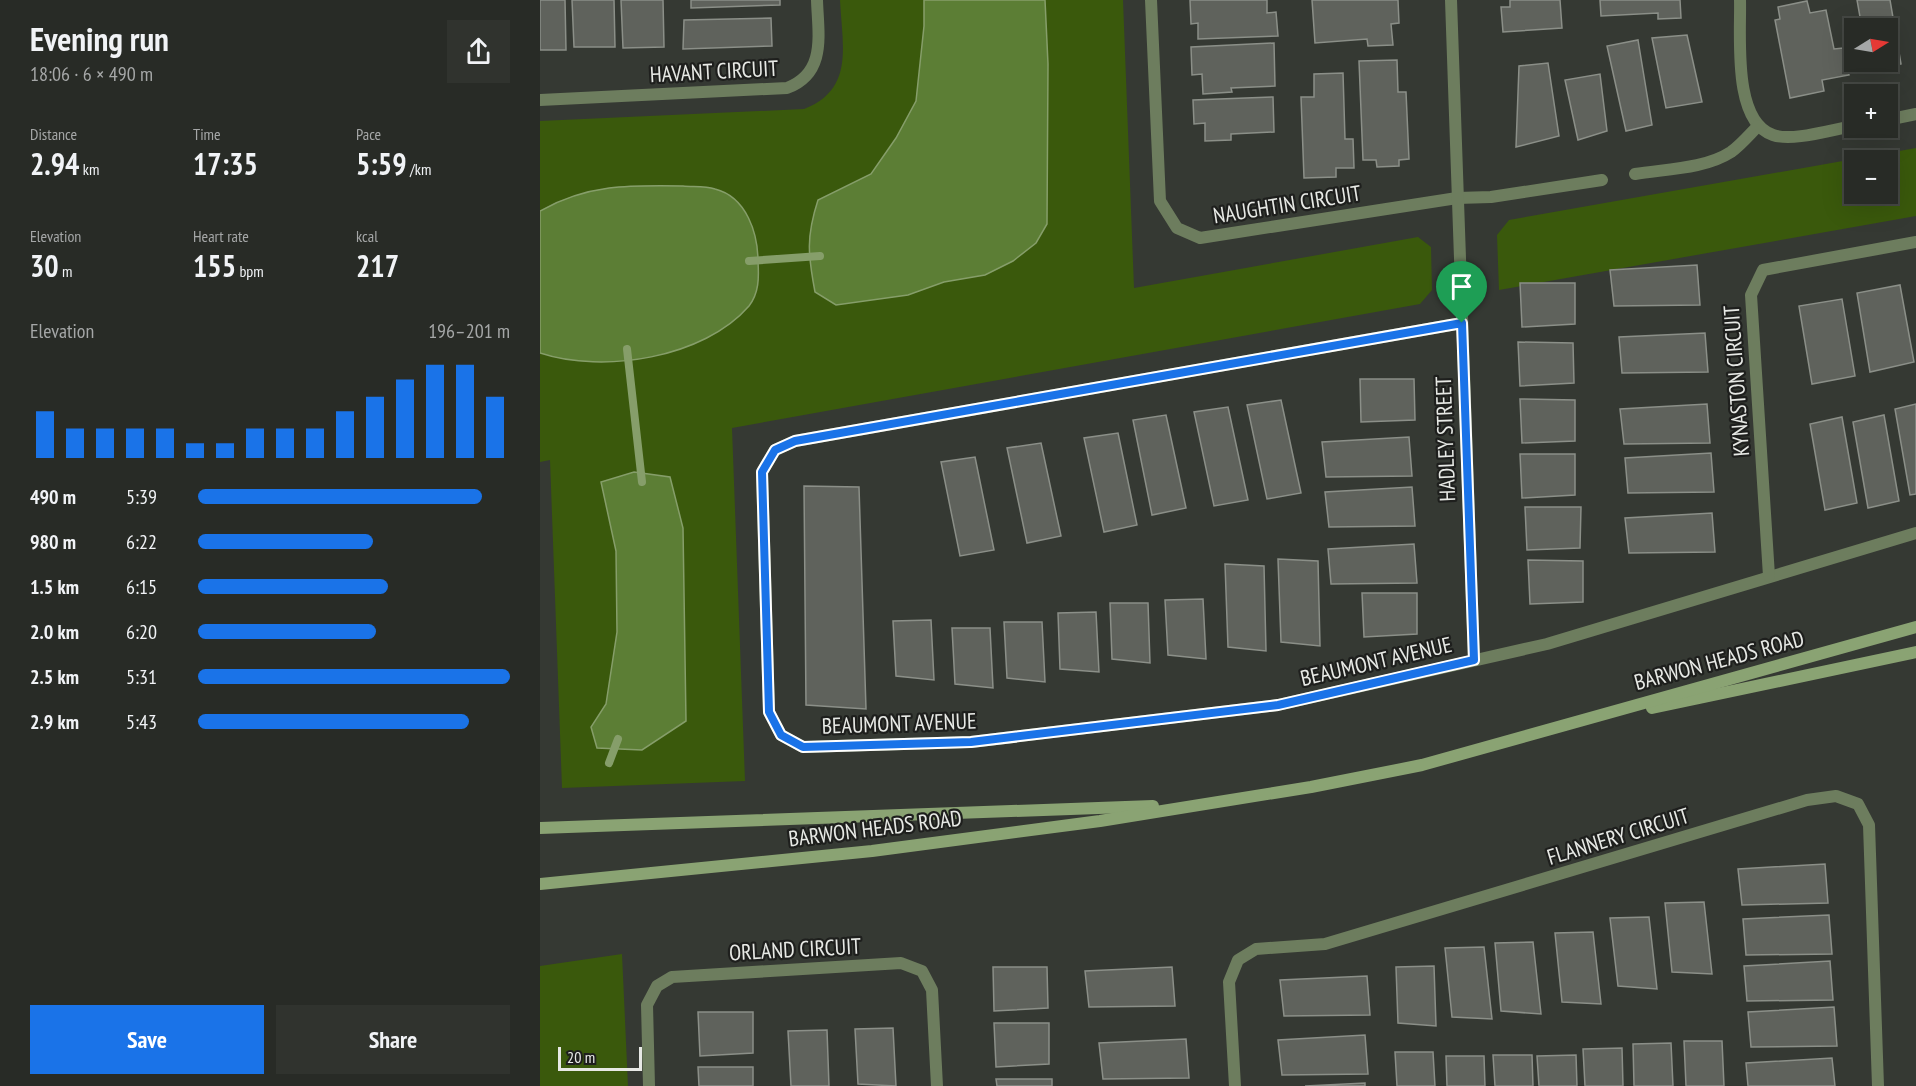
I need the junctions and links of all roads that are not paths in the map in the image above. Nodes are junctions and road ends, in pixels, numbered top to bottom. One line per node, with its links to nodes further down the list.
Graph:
1 (817, 0): 5 (street, HAVANT CIRCUIT)
2 (1151, 0): 12 (street, NAUGHTIN CIRCUIT)
3 (1450, 0): 12 (street, HADLEY STREET)
4 (1740, 0): 8 (street)
5 (540, 100)
6 (1916, 114): 7 (street)
7 (1898, 118)
8 (1758, 126): 9 (street); 10 (street)
9 (1844, 128)
10 (1635, 174)
11 (1602, 180): 12 (street, NAUGHTIN CIRCUIT)
12 (1457, 198): 14 (street, HADLEY STREET)
13 (1916, 242): 16 (street, KYNASTON CIRCUIT)
14 (1462, 323): 19 (street, HADLEY STREET); 19 (street, BEAUMONT AVENUE)
15 (1916, 533): 16 (street, BEAUMONT AVENUE)
16 (1769, 576): 19 (street, BEAUMONT AVENUE)
17 (1916, 627): 20 (main road, BARWON HEADS ROAD)
18 (1916, 652): 20 (main road, BARWON HEADS ROAD)
19 (1474, 660)
20 (1534, 733): 21 (main road, BARWON HEADS ROAD)
21 (1214, 803): 22 (main road, BARWON HEADS ROAD); 23 (main road, BARWON HEADS ROAD)
22 (540, 828)
23 (540, 884)
24 (649, 1086): 25 (street, ORLAND CIRCUIT)
25 (937, 1086)
26 (1235, 1086): 27 (street, FLANNERY CIRCUIT)
27 (1878, 1086)

